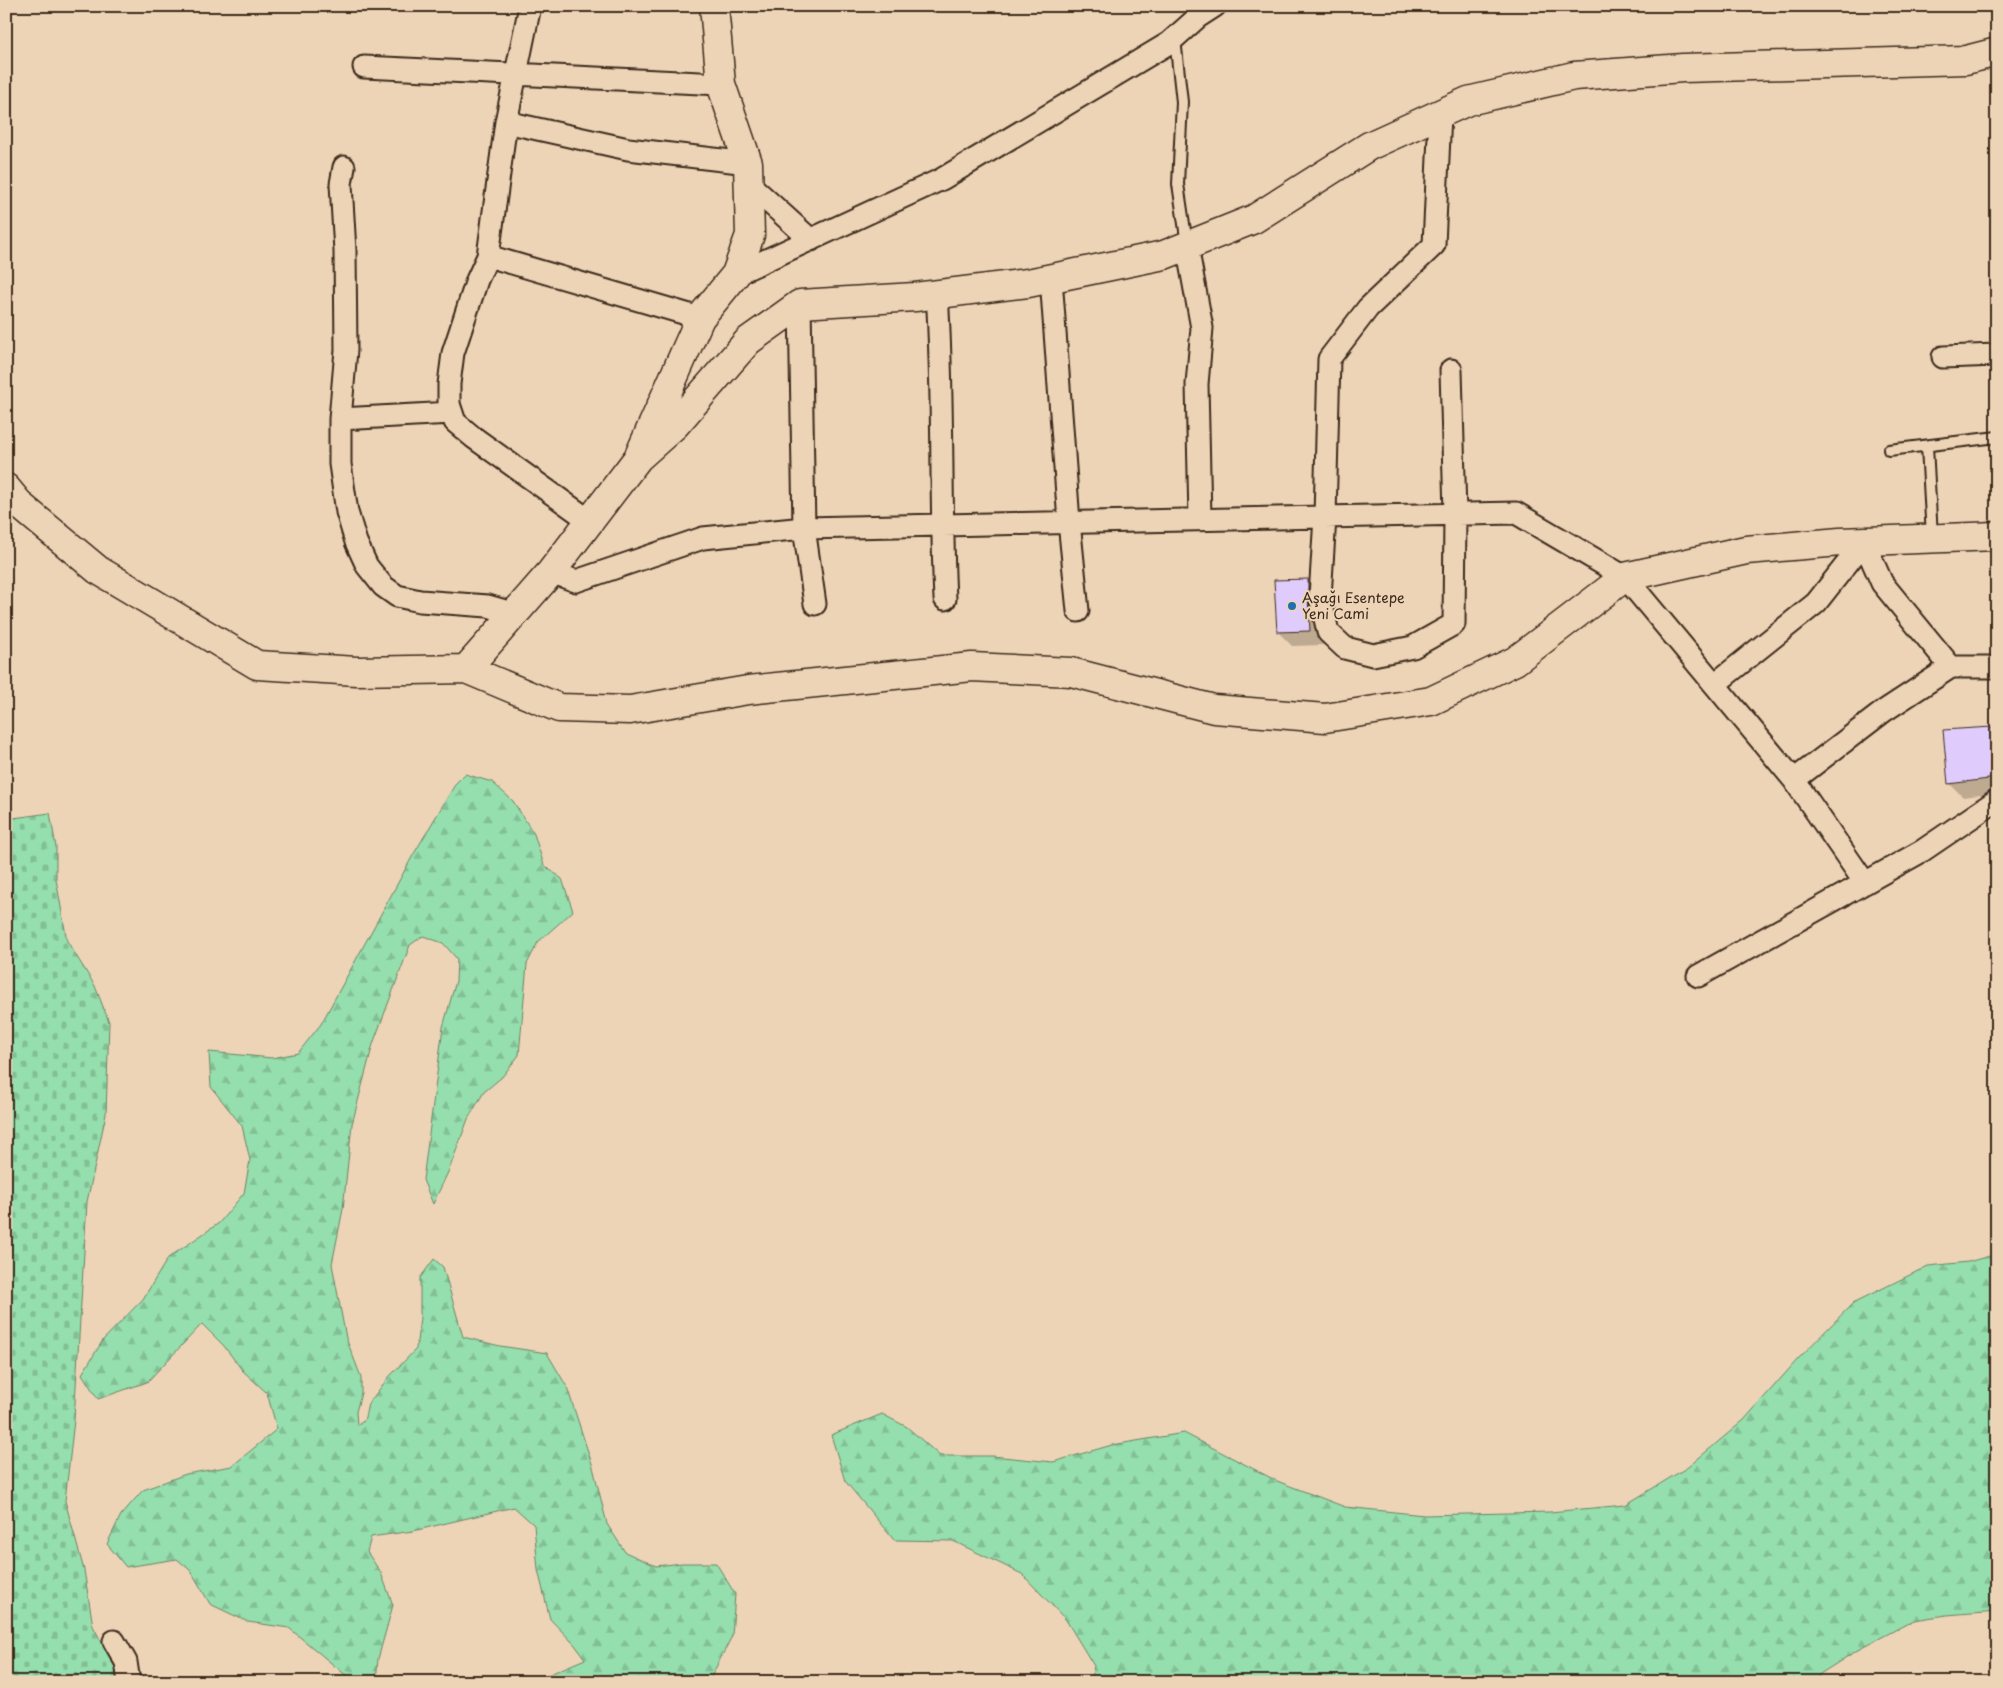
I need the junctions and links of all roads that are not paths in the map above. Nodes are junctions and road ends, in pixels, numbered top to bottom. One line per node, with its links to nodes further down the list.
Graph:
1 (530, 6): 7 (street)
2 (714, 6): 8 (street)
3 (1215, 6): 4 (street)
4 (1175, 38): 13 (street); 14 (lane)
5 (1997, 52): 9 (street)
6 (364, 67): 7 (street)
7 (515, 74): 8 (street); 10 (street)
8 (721, 84): 12 (street)
9 (1440, 114): 14 (street); 32 (street)
10 (506, 122): 12 (street); 15 (street)
11 (344, 167): 25 (street)
12 (748, 173): 13 (street); 16 (street)
13 (811, 240): 16 (street)
14 (1188, 246): 17 (street); 33 (street)
15 (488, 256): 20 (street); 24 (street)
16 (736, 274): 20 (street)
17 (1051, 278): 18 (street); 35 (street)
18 (937, 294): 19 (street); 36 (street)
19 (800, 304): 29 (street); 37 (street)
20 (700, 318): 29 (street)
21 (1997, 355): 22 (street)
22 (1943, 357)
23 (1451, 370): 31 (street)
24 (452, 413): 25 (street); 34 (street)
25 (340, 419): 46 (street)
26 (1997, 437): 27 (lane)
27 (1927, 446): 28 (lane); 39 (lane)
28 (1889, 450)
29 (638, 458): 34 (street)
30 (6, 488): 49 (street)
31 (1455, 514): 32 (street); 32 (street); 42 (street)
32 (1325, 517): 33 (street)
33 (1200, 519): 35 (street)
34 (590, 522): 41 (street)
35 (1069, 522): 36 (street); 45 (street)
36 (942, 525): 37 (street); 43 (street)
37 (804, 528): 41 (street); 44 (street)
38 (1997, 536): 39 (street)
39 (1932, 539): 40 (street)
40 (1864, 542): 42 (street); 47 (street); 50 (street)
41 (551, 572): 46 (street)
42 (1625, 577): 49 (street); 50 (street)
43 (946, 599)
44 (814, 604)
45 (1078, 611)
46 (515, 614): 49 (street)
47 (1951, 667): 48 (street); 51 (street)
48 (1997, 667)
49 (466, 669)
50 (1715, 684): 51 (street)
51 (1794, 780): 53 (street)
52 (1997, 800): 53 (street)
53 (1865, 883): 54 (street)
54 (1698, 976)
55 (114, 1640): 56 (street)
56 (129, 1682)

